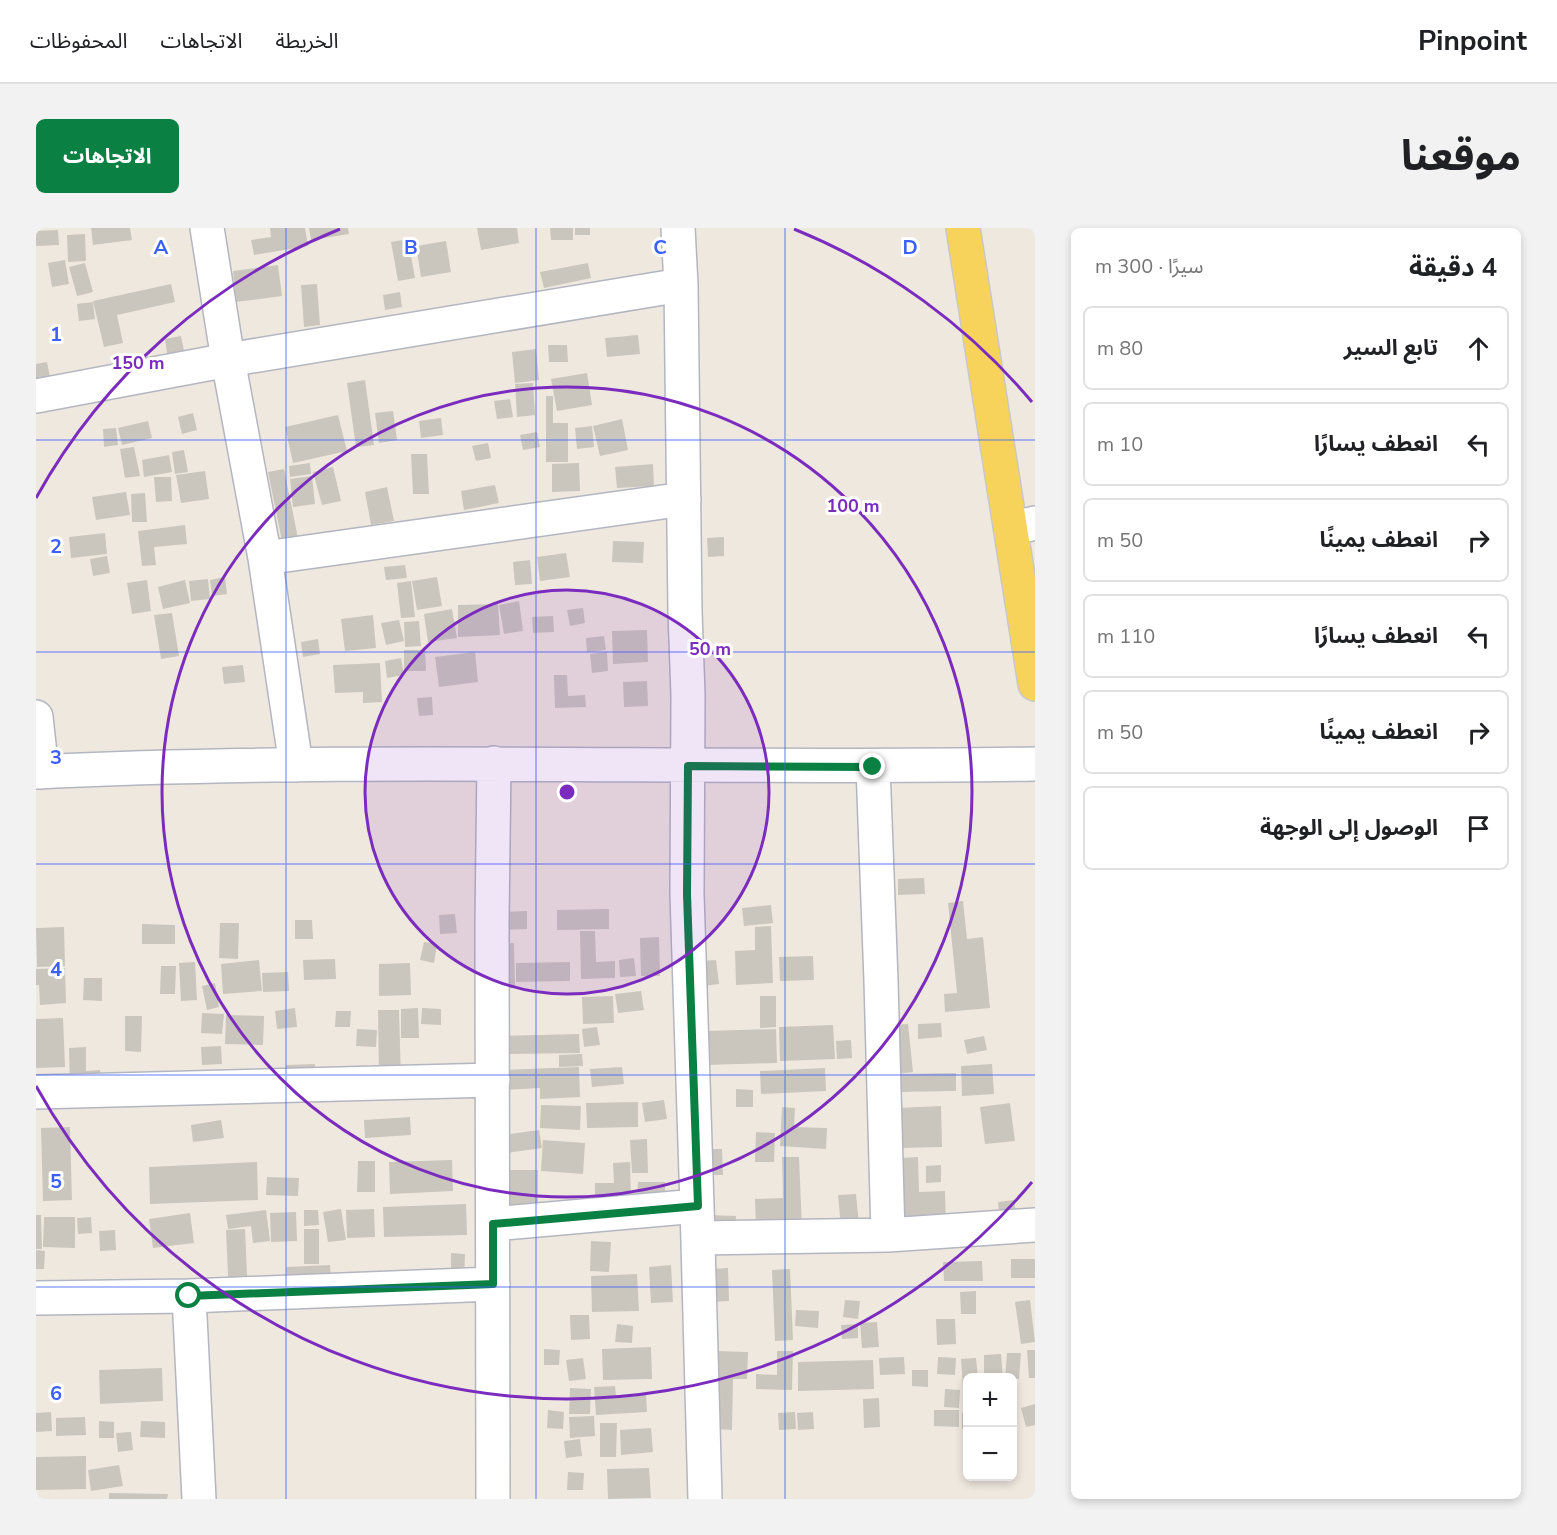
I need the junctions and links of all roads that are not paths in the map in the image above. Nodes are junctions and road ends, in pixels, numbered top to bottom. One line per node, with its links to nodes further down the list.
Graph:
1 (207, 228): 5 (street)
2 (678, 228): 4 (street)
3 (963, 228): 8 (main road)
4 (681, 285): 5 (street); 7 (street)
5 (228, 360): 6 (street); 9 (street)
6 (36, 396)
7 (684, 498): 9 (street); 15 (street)
8 (1023, 526): 10 (main road)
9 (265, 558): 14 (street)
10 (1035, 684)
11 (36, 717): 17 (street)
12 (494, 764): 14 (street); 15 (street); 18 (street)
13 (1035, 764): 16 (street)
14 (296, 765): 17 (street)
15 (688, 766): 16 (street); 20 (street)
16 (873, 767): 23 (street)
17 (39, 772)
18 (493, 1080): 19 (street); 21 (street)
19 (36, 1092)
20 (698, 1206): 21 (street); 24 (street)
21 (493, 1224): 25 (street)
22 (1035, 1225): 23 (street)
23 (888, 1235): 24 (street)
24 (698, 1238): 30 (street)
25 (493, 1284): 26 (street); 29 (street)
26 (189, 1296): 27 (street); 28 (street)
27 (36, 1298)
28 (199, 1499)
29 (493, 1499)
30 (705, 1499)

